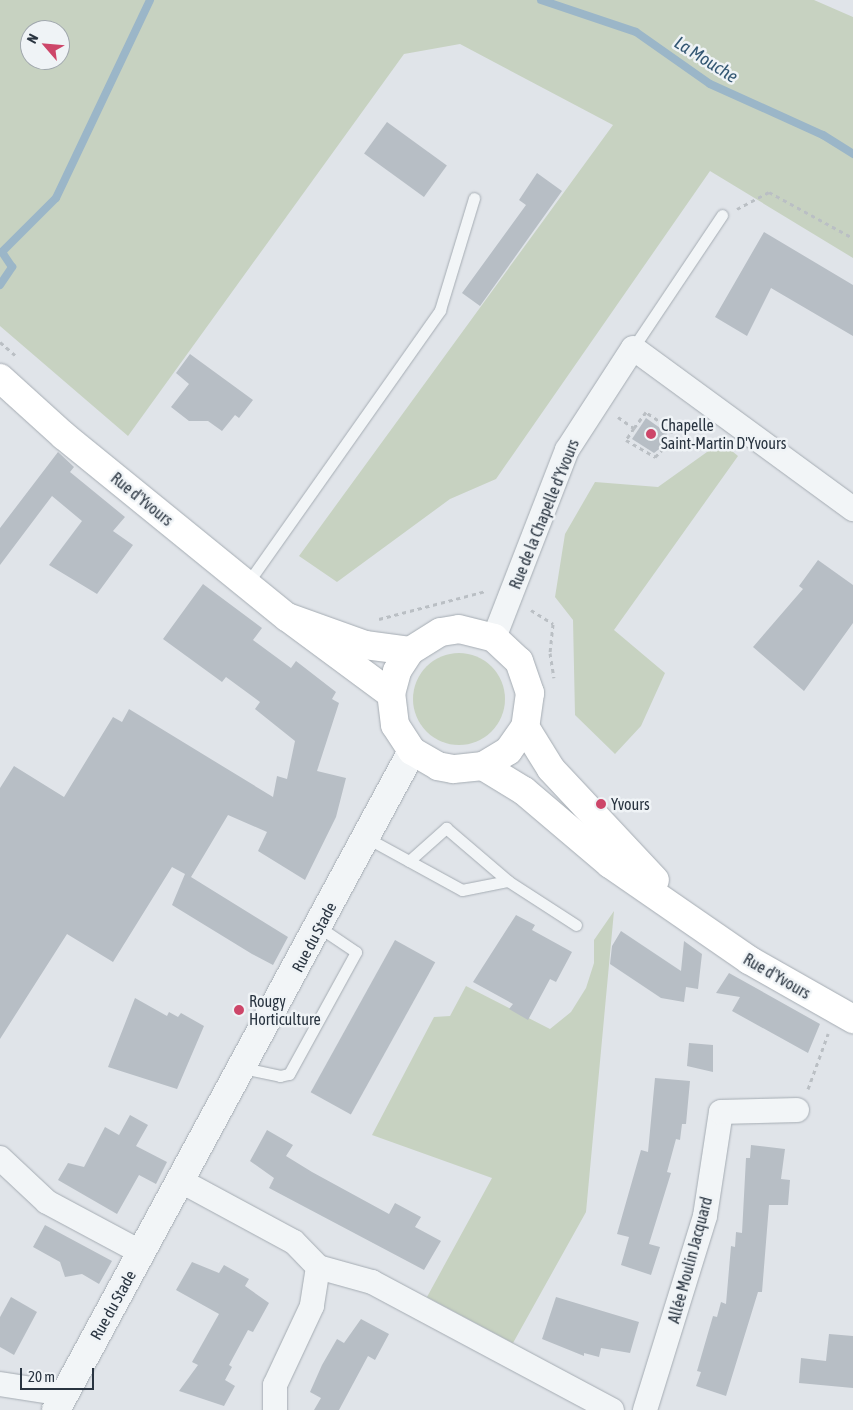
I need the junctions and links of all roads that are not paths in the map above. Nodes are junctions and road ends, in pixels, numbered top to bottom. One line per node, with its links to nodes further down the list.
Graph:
1 (474, 198): 6 (lane)
2 (722, 216): 3 (lane)
3 (634, 348): 5 (street); 8 (street, Rue de la Chapelle d'Yvours)
4 (0, 378): 6 (main road, Rue d'Yvours)
5 (853, 509)
6 (247, 584): 7 (main road, Rue d'Yvours)
7 (288, 617): 9 (main road); 10 (main road, Rue d'Yvours)
8 (494, 638): 9 (main road); 11 (main road)
9 (410, 651): 10 (main road)
10 (391, 694): 12 (main road)
11 (524, 727): 13 (main road); 19 (main road)
12 (412, 750): 13 (main road); 14 (street, Rue du Stade)
13 (483, 766): 19 (main road)
14 (367, 838): 15 (lane); 18 (street, Rue du Stade)
15 (409, 861): 16 (lane); 16 (lane)
16 (508, 881): 17 (lane)
17 (576, 926)
18 (319, 927): 21 (street, Rue du Stade); 21 (lane)
19 (704, 929): 20 (main road, Rue d'Yvours)
20 (845, 1014)
21 (243, 1068): 24 (street, Rue du Stade)
22 (797, 1110): 31 (street, Allée Moulin Jacquard)
23 (0, 1158): 25 (street, Rue du Stade)
24 (181, 1181): 25 (street, Rue du Stade); 26 (street)
25 (142, 1253): 28 (street, Rue du Stade)
26 (318, 1267): 29 (street); 30 (street)
27 (0, 1384): 28 (street)
28 (60, 1402)
29 (275, 1410)
30 (612, 1410)
31 (645, 1410)

